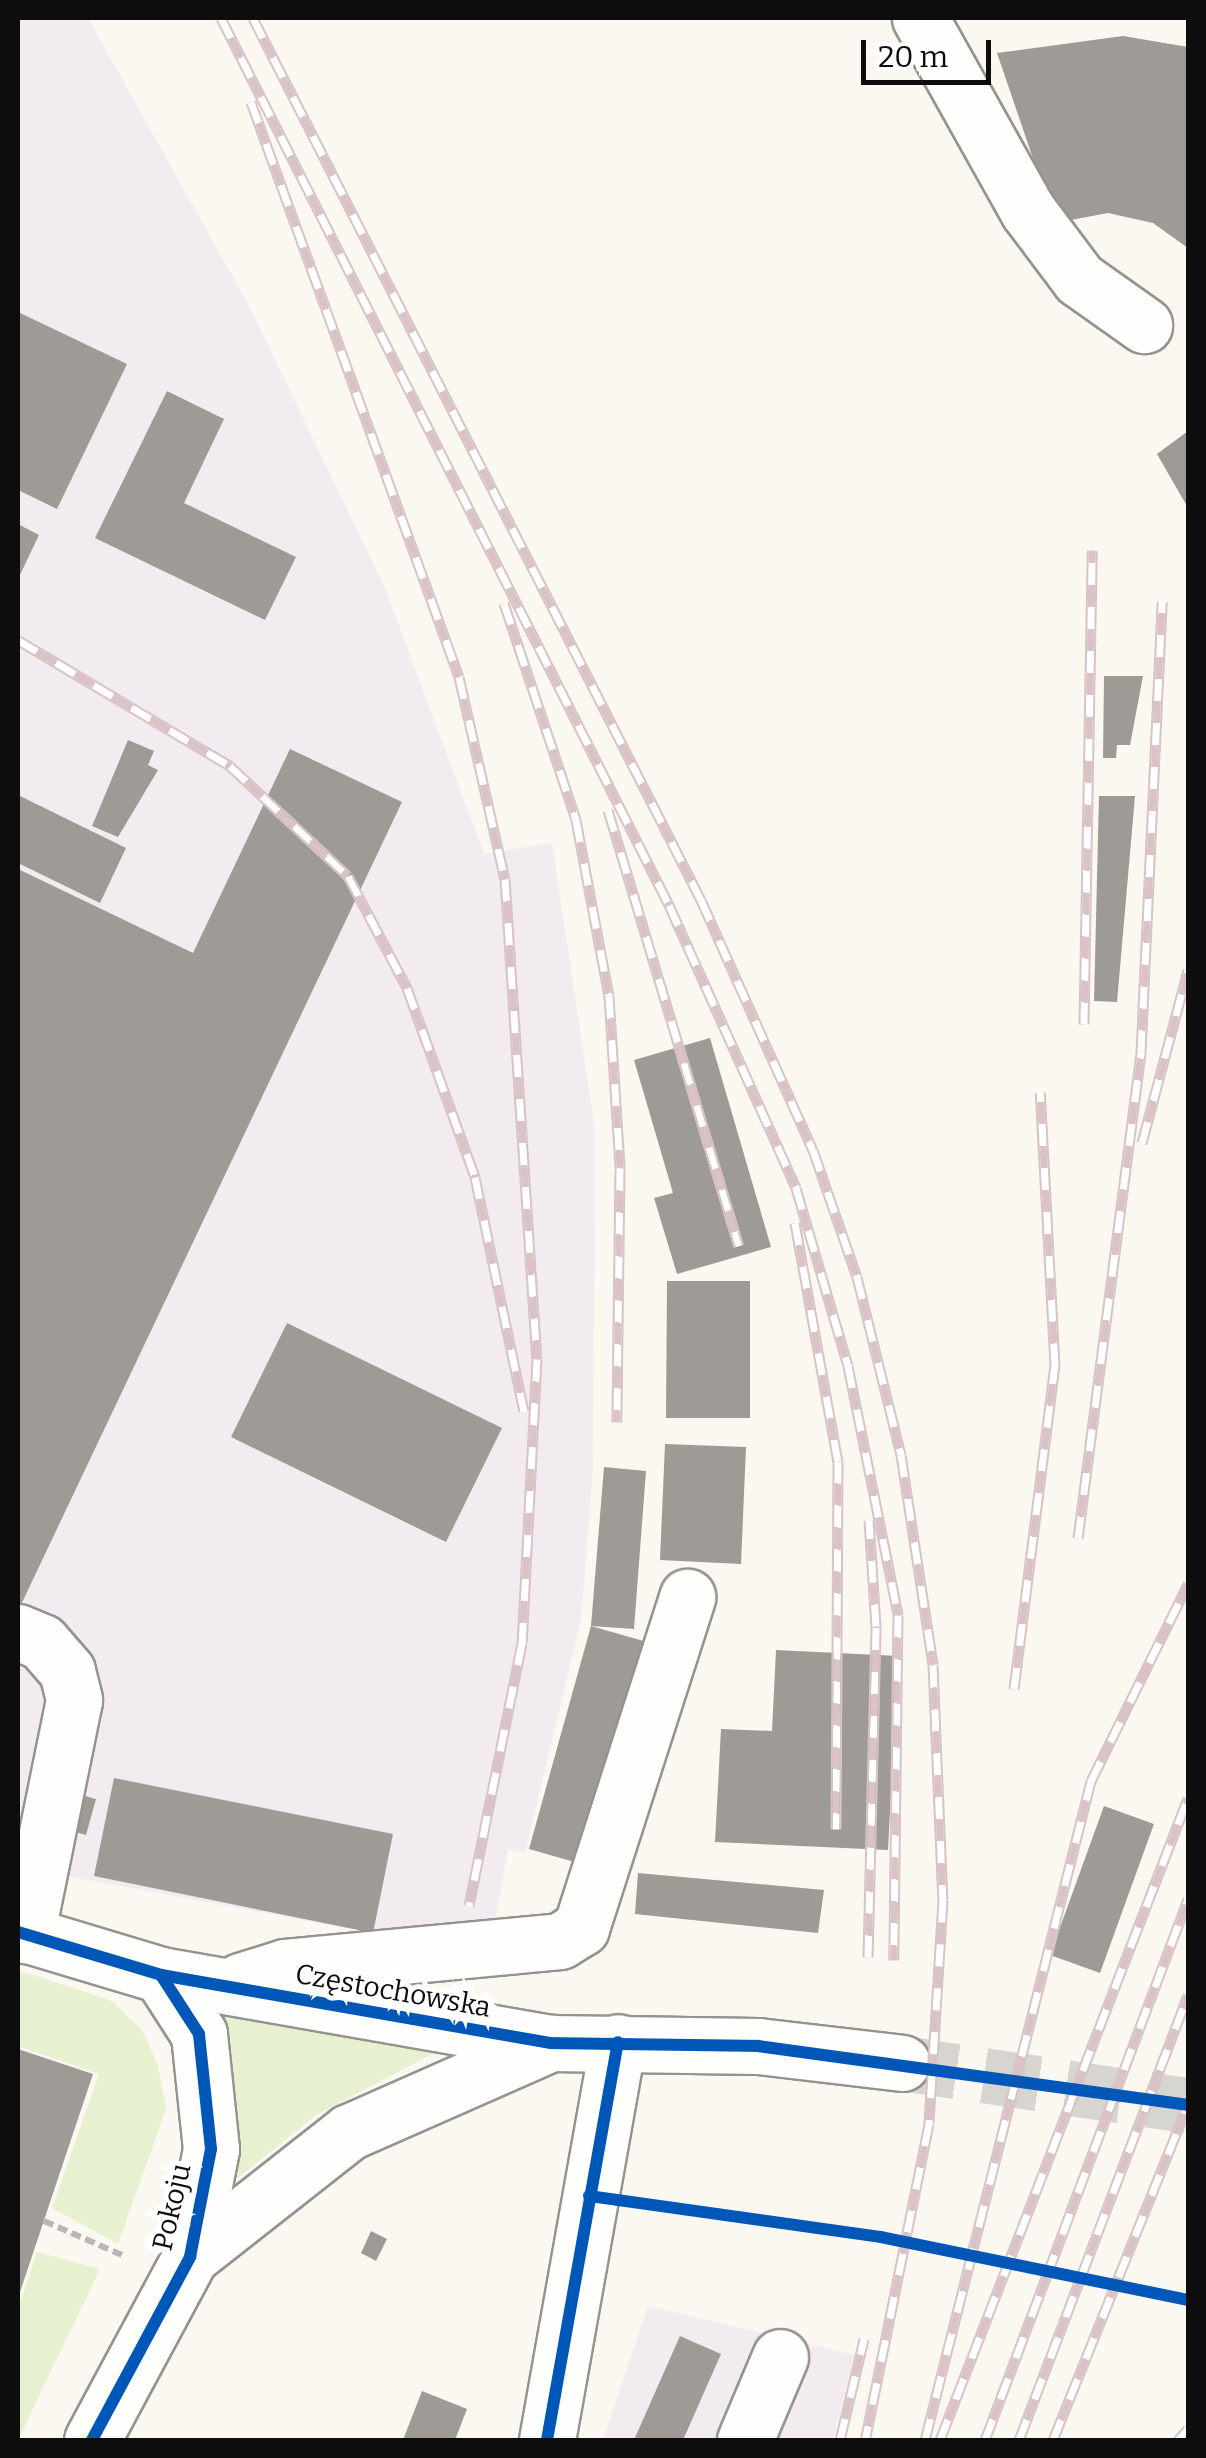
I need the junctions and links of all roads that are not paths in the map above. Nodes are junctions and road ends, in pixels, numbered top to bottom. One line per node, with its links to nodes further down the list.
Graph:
1 (920, 18): 2 (street)
2 (1144, 325)
3 (688, 1596): 7 (street)
4 (18, 1632): 5 (street)
5 (22, 1933): 6 (street, Częstochowska)
6 (161, 1975): 7 (street, Częstochowska); 11 (street, Pokoju)
7 (222, 1986): 9 (street, Częstochowska)
8 (618, 2042): 9 (street, Częstochowska); 10 (street, Częstochowska); 14 (street)
9 (551, 2043): 11 (street, Pokoju)
10 (902, 2063)
11 (190, 2257): 13 (street, Pokoju)
12 (780, 2357): 15 (street)
13 (92, 2440)
14 (546, 2440)
15 (745, 2440)

